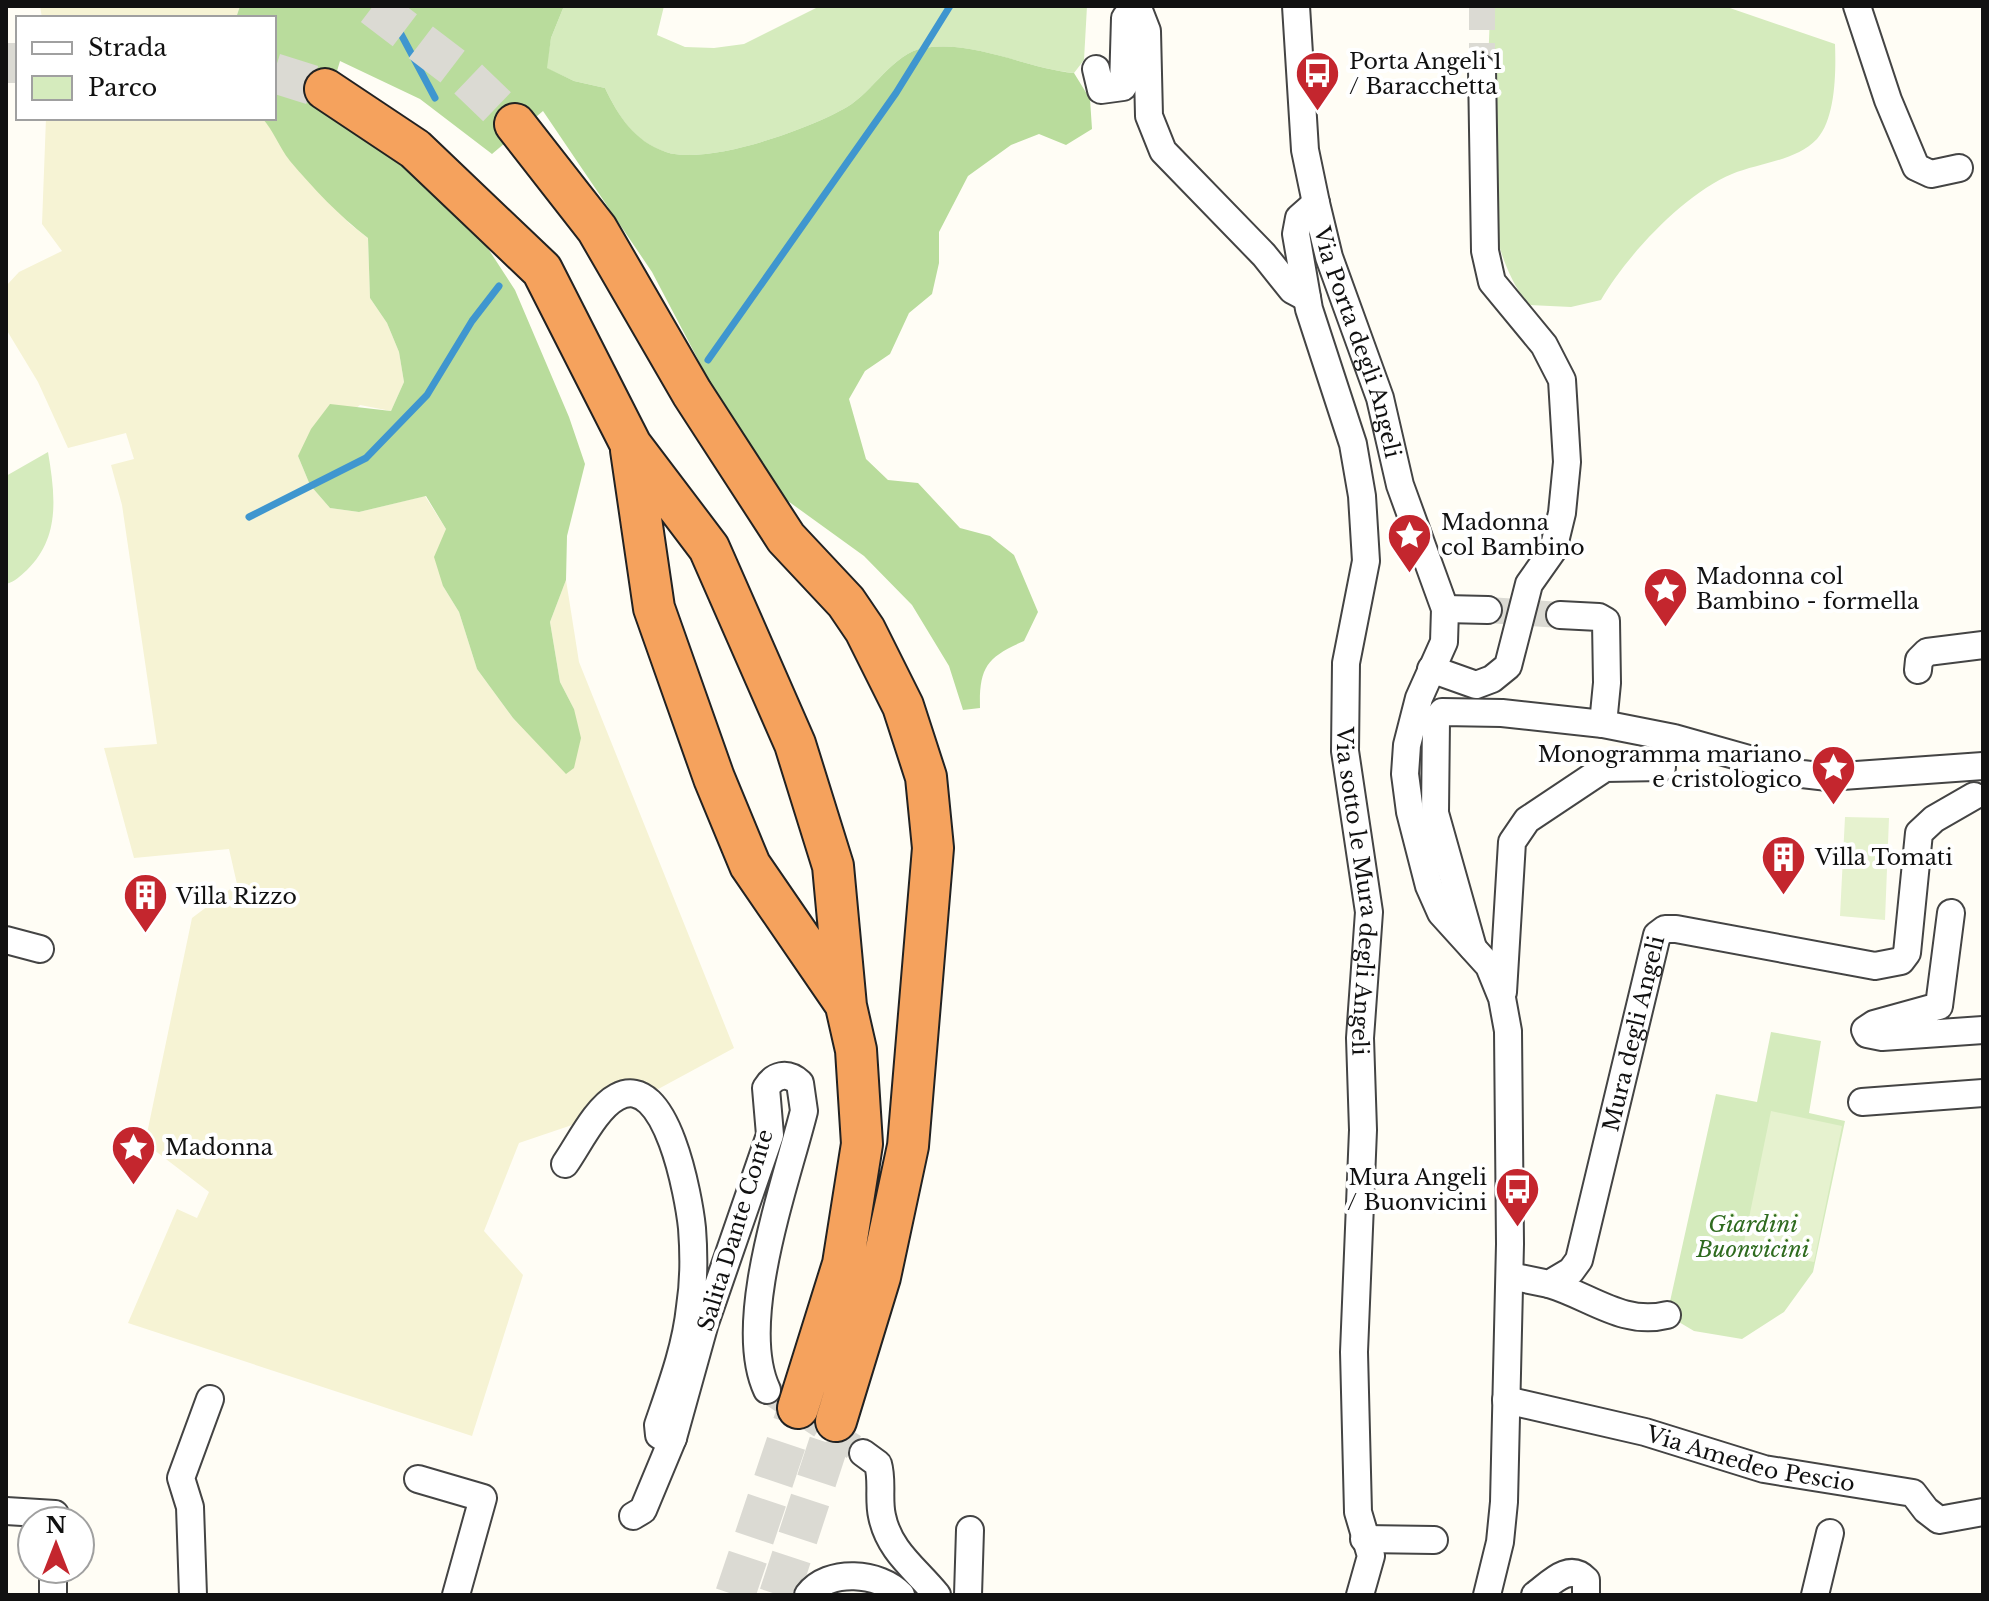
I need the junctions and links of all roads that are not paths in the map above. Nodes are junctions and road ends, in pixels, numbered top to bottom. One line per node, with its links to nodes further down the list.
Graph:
1 (1296, 6): 8 (street, Via Porta degli Angeli)
2 (1857, 6): 7 (street)
3 (1096, 69): 9 (street)
4 (1482, 69): 15 (street)
5 (325, 89): 10 (highway)
6 (515, 124): 37 (highway)
7 (1959, 168)
8 (1316, 203): 9 (street, Via sotto le Mura degli Angeli); 11 (street, Via Porta degli Angeli)
9 (1307, 298): 45 (street, Via sotto le Mura degli Angeli)
10 (631, 445): 26 (highway); 26 (highway)
11 (1445, 609): 12 (street); 15 (street, Via Porta degli Angeli)
12 (1488, 610)
13 (1560, 615): 17 (street)
14 (1983, 645): 16 (street)
15 (1431, 669): 23 (street)
16 (1918, 670)
17 (1603, 724): 18 (street); 23 (street)
18 (1983, 766)
19 (1662, 767): 25 (street)
20 (1974, 796): 21 (street, Mura degli Angeli)
21 (1911, 908): 27 (street); 32 (street, Mura degli Angeli)
22 (6, 940): 24 (street)
23 (1473, 948): 25 (street)
24 (40, 949)
25 (1502, 998): 31 (street)
26 (846, 1006): 35 (highway)
27 (1983, 1030)
28 (1983, 1093): 29 (street)
29 (1862, 1102)
30 (565, 1164): 38 (street, Salita Dante Conte)
31 (1510, 1276): 32 (street); 36 (street)
32 (1549, 1284): 33 (street)
33 (1667, 1315)
34 (218, 1394): 47 (street)
35 (783, 1399): 38 (street, Salita Dante Conte)
36 (1506, 1400): 41 (street, Via Amedeo Pescio); 54 (street)
37 (836, 1421)
38 (673, 1438): 42 (street, Salita Dante Conte)
39 (863, 1453): 51 (street)
40 (418, 1479): 48 (street)
41 (1983, 1512)
42 (633, 1516)
43 (970, 1530): 52 (street)
44 (1830, 1533): 57 (street)
45 (1364, 1539): 46 (street); 53 (street, Via sotto le Mura degli Angeli)
46 (1434, 1540)
47 (193, 1595)
48 (456, 1595)
49 (808, 1595): 50 (street)
50 (901, 1595)
51 (937, 1595)
52 (968, 1595)
53 (1360, 1595)
54 (1487, 1595)
55 (1535, 1595): 56 (street)
56 (1586, 1595)
57 (1815, 1595)

